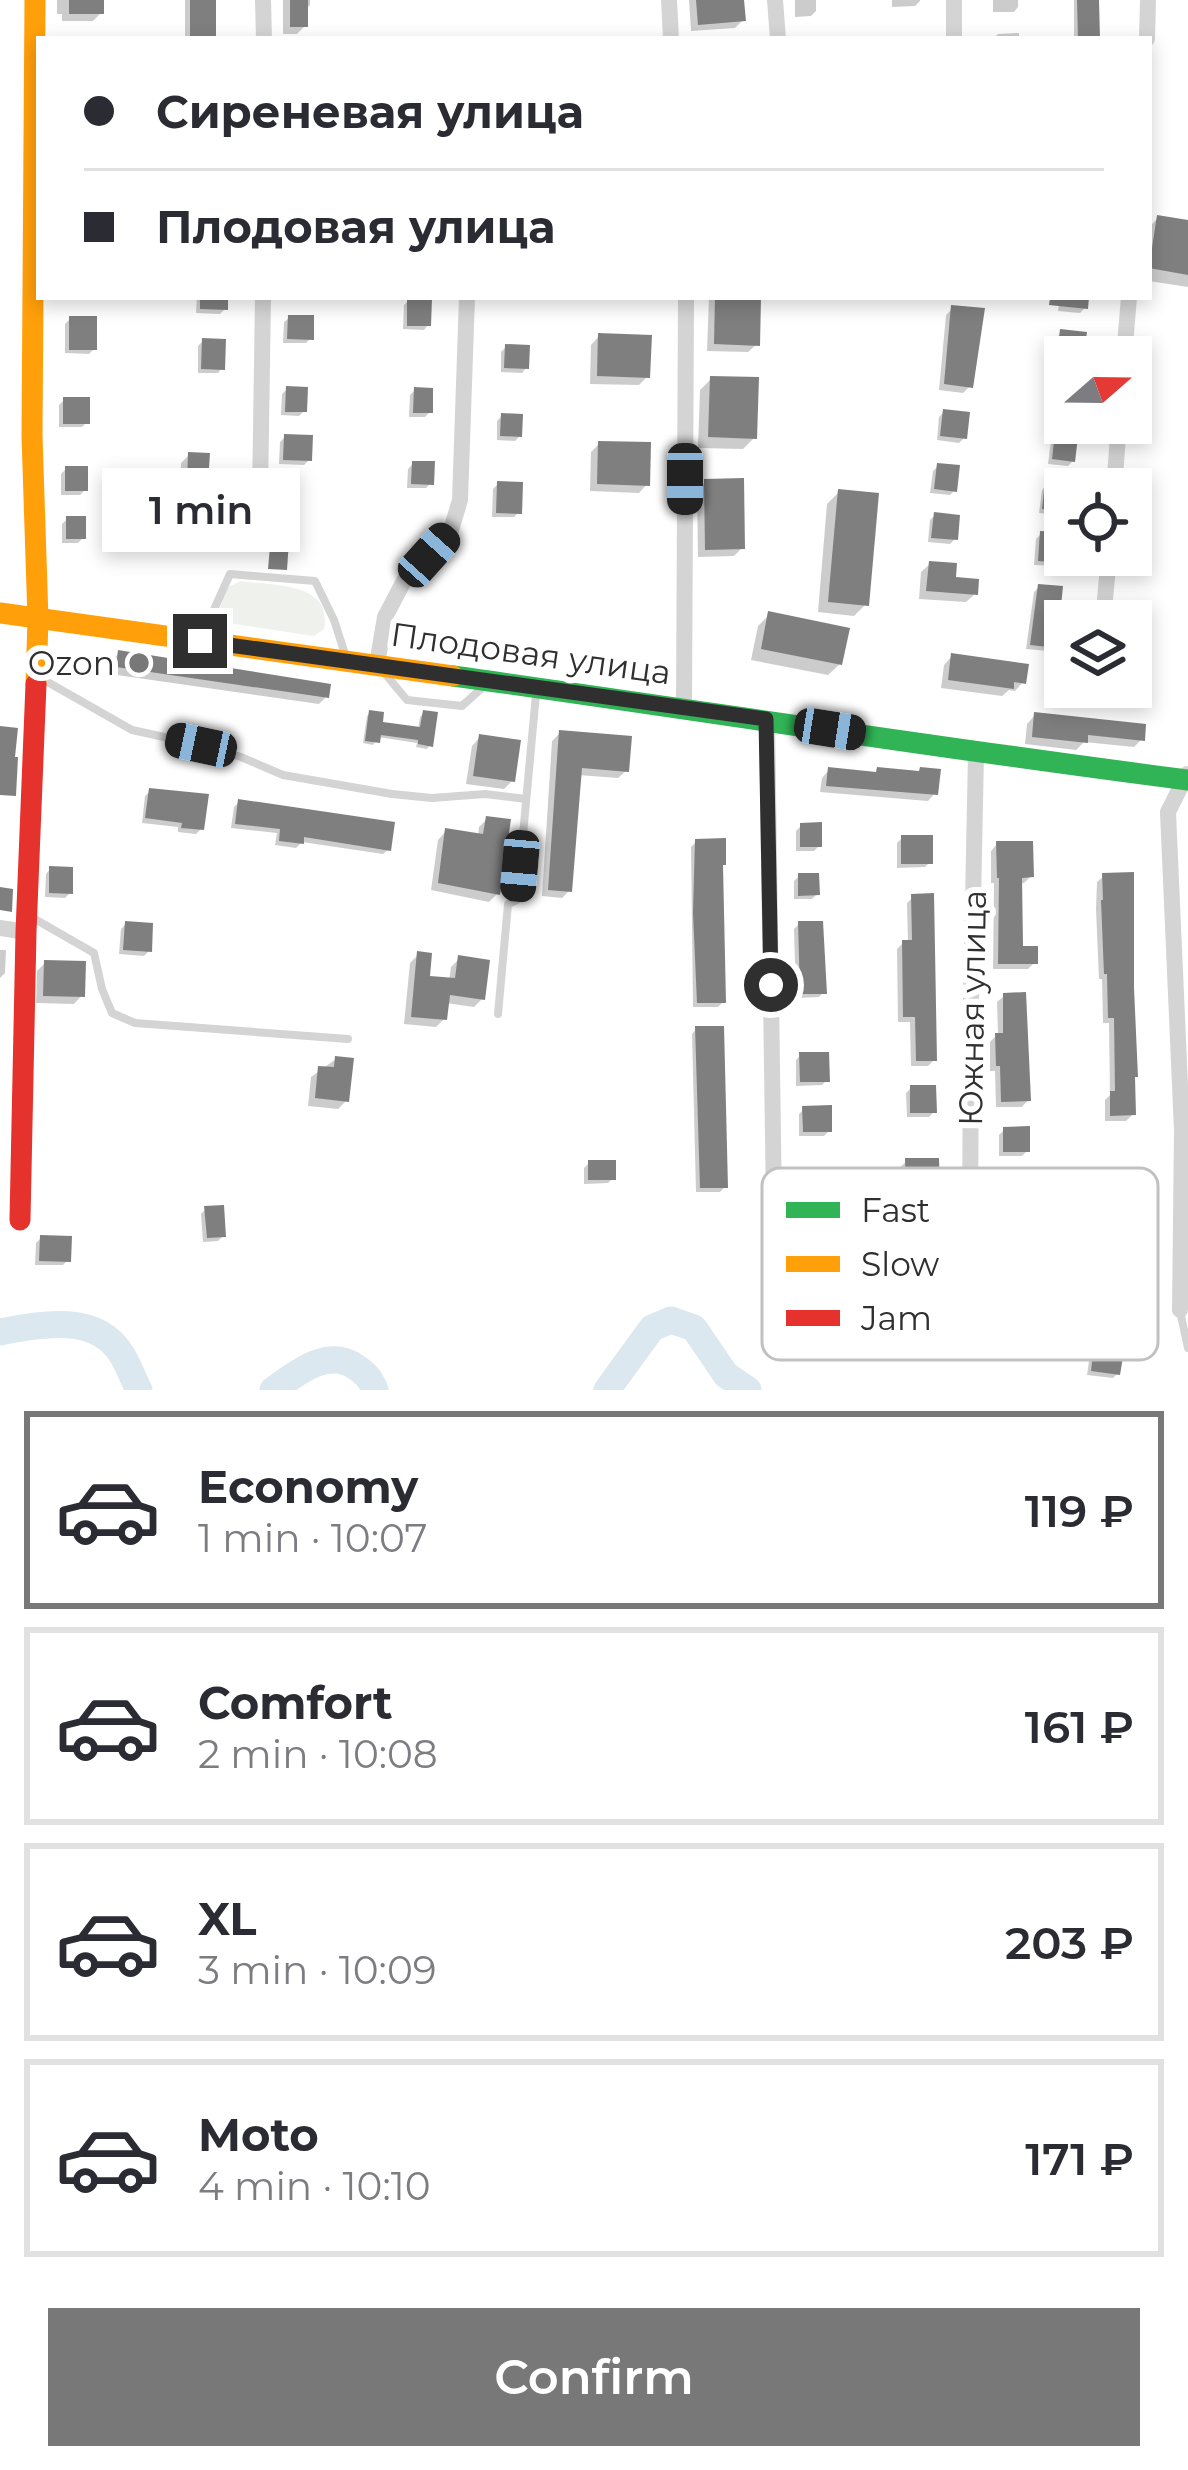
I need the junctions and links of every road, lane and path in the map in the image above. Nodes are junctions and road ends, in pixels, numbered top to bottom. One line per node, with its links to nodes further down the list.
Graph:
1 (34, 0): 12 (main road)
2 (263, 0): 7 (street)
3 (669, 0): 8 (street)
4 (776, 0): 9 (street)
5 (954, 0): 10 (street)
6 (1148, 0): 11 (street)
7 (264, 36)
8 (671, 36)
9 (778, 36)
10 (954, 36)
11 (1147, 36)
12 (36, 156): 20 (main road)
13 (262, 300): 18 (street)
14 (467, 300): 23 (street)
15 (686, 300): 26 (street)
16 (1129, 300): 17 (street)
17 (1126, 336)
18 (260, 495)
19 (0, 613): 20 (main road, Плодовая улица)
20 (38, 620): 21 (main road, Плодовая улица); 24 (main road)
21 (200, 641): 22 (main road, Плодовая улица); 22 (lane)
22 (347, 662): 23 (main road, Плодовая улица)
23 (377, 664): 25 (main road, Плодовая улица)
24 (36, 675): 30 (lane); 31 (main road)
25 (536, 687): 26 (main road, Плодовая улица); 30 (lane)
26 (684, 708): 27 (main road, Плодовая улица)
27 (766, 719): 28 (main road, Плодовая улица); 35 (street)
28 (976, 753): 29 (main road, Плодовая улица); 36 (street, Южная улица)
29 (1186, 777): 38 (street)
30 (526, 799): 33 (lane)
31 (26, 923): 32 (street); 34 (lane); 37 (main road)
32 (0, 928)
33 (498, 1014)
34 (348, 1039)
35 (773, 1168)
36 (970, 1168)
37 (20, 1220)
38 (1184, 1276): 39 (street)
39 (1180, 1310): 40 (lane)
40 (1188, 1348)

